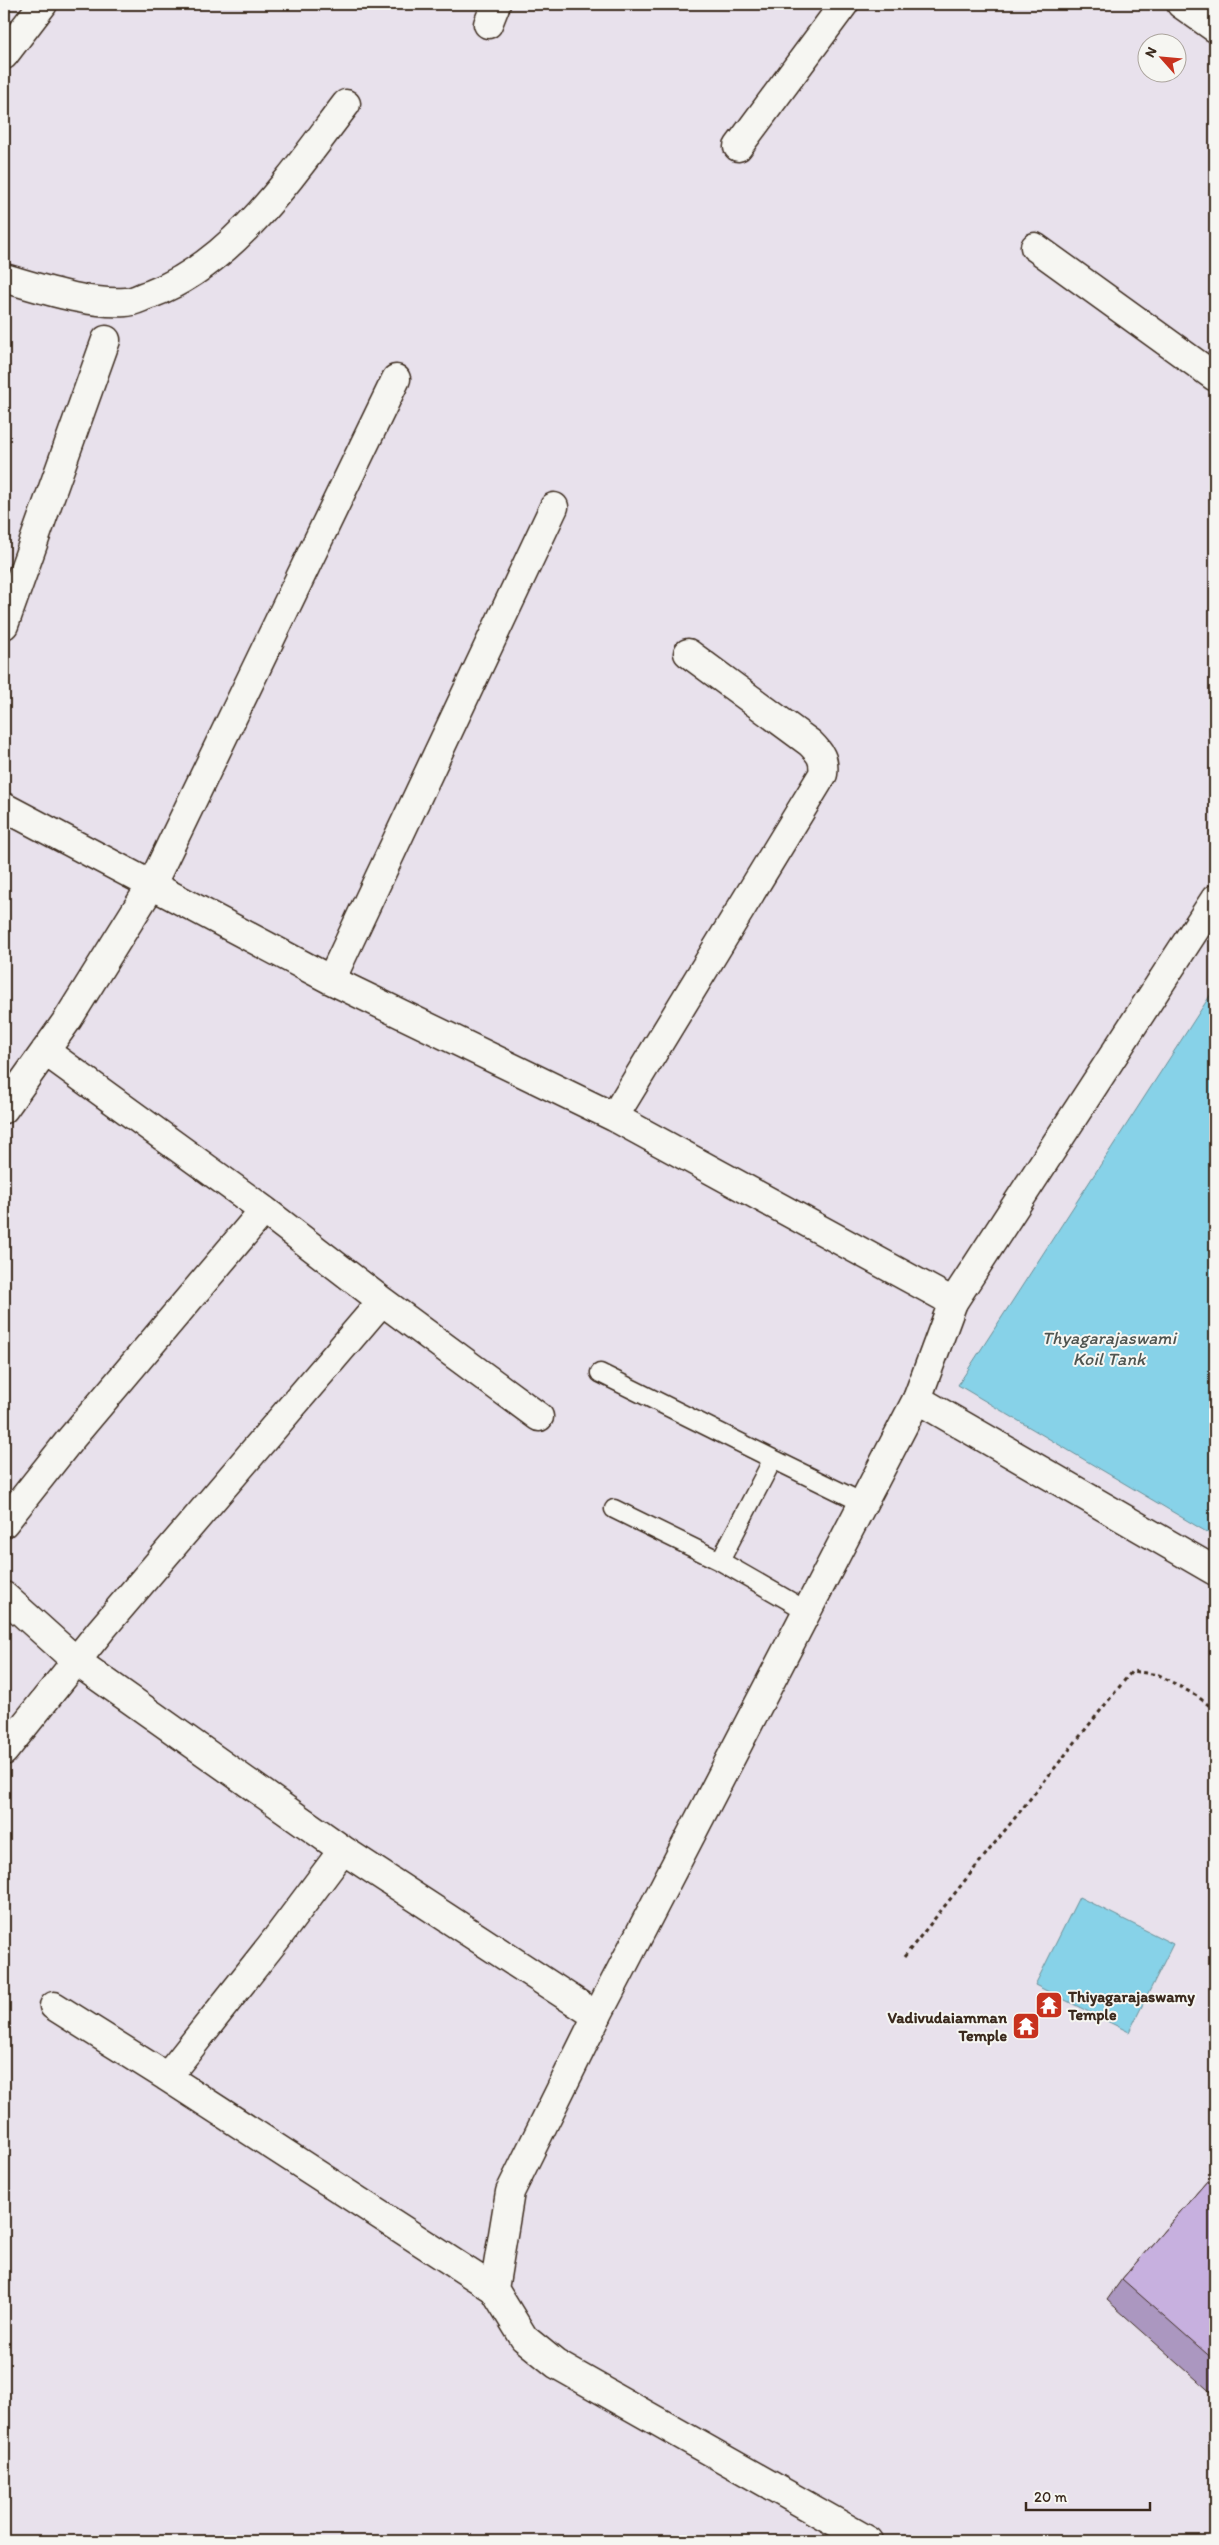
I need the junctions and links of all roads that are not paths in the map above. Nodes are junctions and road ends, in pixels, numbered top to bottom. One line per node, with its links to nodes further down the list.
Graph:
1 (43, 4): 5 (street)
2 (844, 4): 7 (street)
3 (1181, 4): 4 (street)
4 (1215, 28)
5 (4, 55)
6 (346, 104): 9 (street)
7 (738, 147)
8 (1035, 247): 11 (street)
9 (4, 278)
10 (106, 340): 14 (street)
11 (1215, 377)
12 (396, 379): 17 (street)
13 (554, 507): 19 (street)
14 (4, 624)
15 (688, 653): 22 (street)
16 (4, 807): 17 (street)
17 (151, 886): 19 (street); 20 (street)
18 (1212, 911): 25 (street)
19 (331, 980): 22 (street)
20 (44, 1051): 21 (street); 23 (street)
21 (4, 1109)
22 (614, 1117): 25 (street)
23 (264, 1210): 24 (street); 32 (street)
24 (382, 1301): 28 (street); 37 (street)
25 (953, 1302): 27 (street)
26 (600, 1372): 29 (lane)
27 (917, 1399): 30 (street); 34 (street)
28 (538, 1417)
29 (773, 1459): 30 (lane); 33 (lane)
30 (863, 1503): 36 (street)
31 (614, 1509): 33 (lane)
32 (4, 1523)
33 (720, 1561): 36 (lane)
34 (1215, 1571)
35 (4, 1596): 37 (street)
36 (807, 1611): 41 (street)
37 (76, 1661): 38 (street); 39 (street)
38 (4, 1751)
39 (343, 1850): 41 (street); 42 (street)
40 (54, 2006): 42 (street)
41 (597, 2016): 43 (street)
42 (167, 2077): 43 (street)
43 (494, 2289): 44 (street)
44 (869, 2541)

